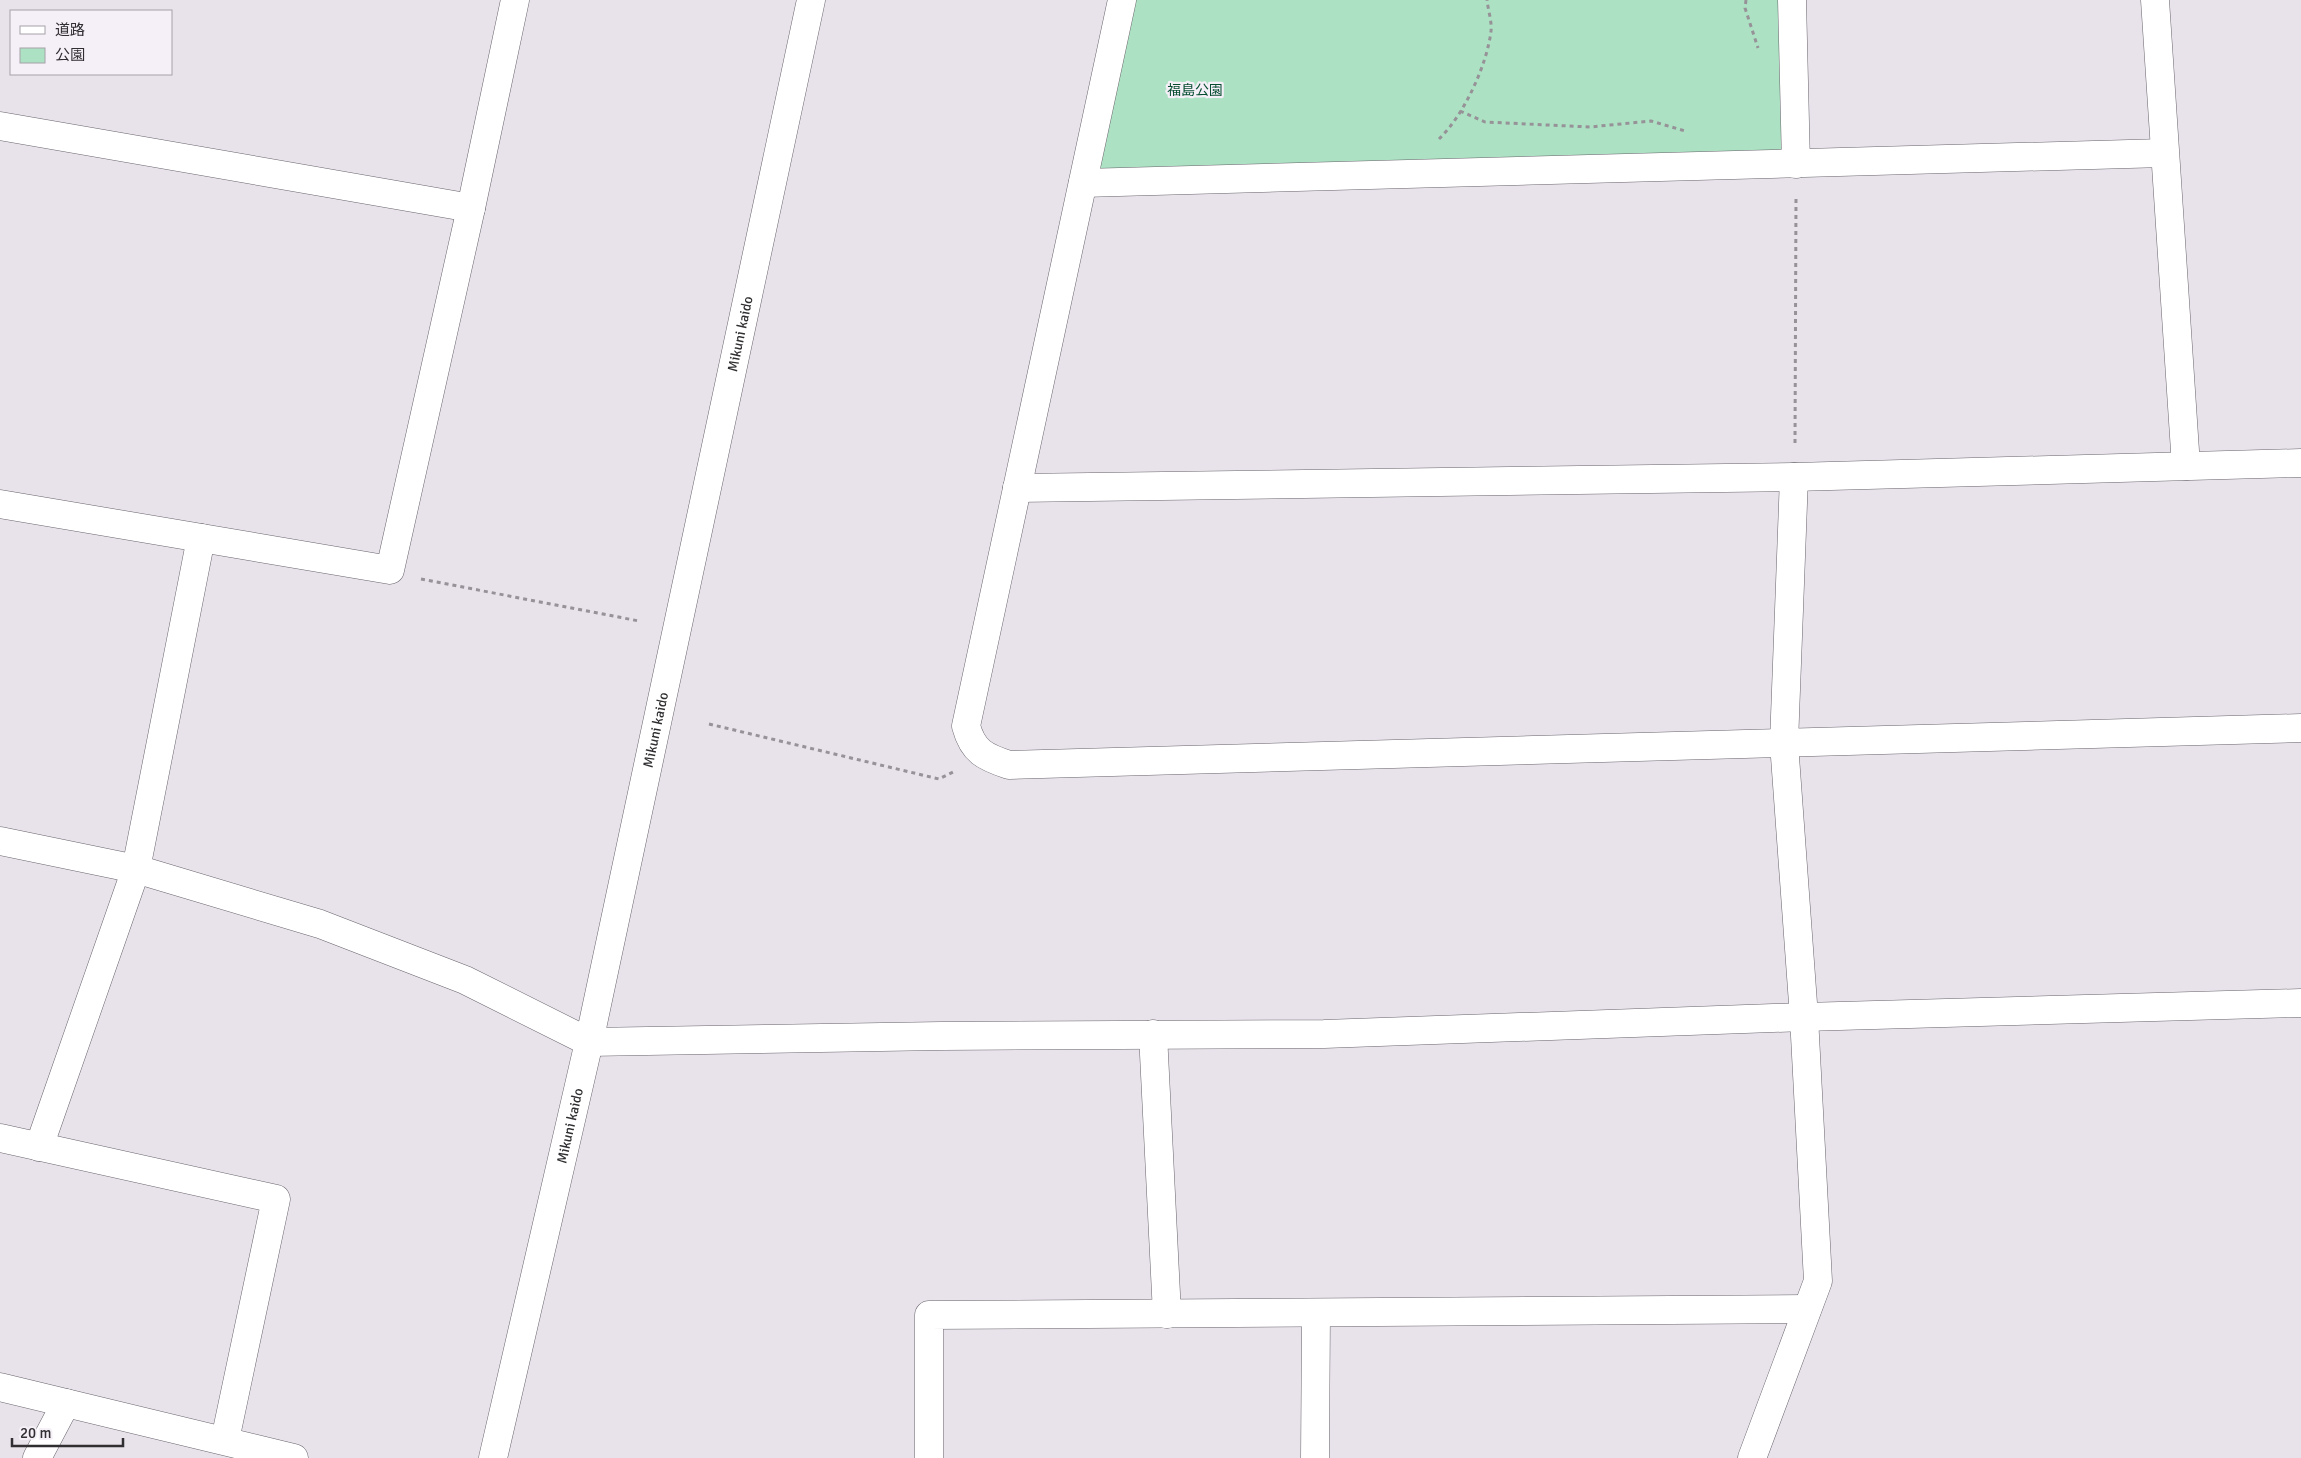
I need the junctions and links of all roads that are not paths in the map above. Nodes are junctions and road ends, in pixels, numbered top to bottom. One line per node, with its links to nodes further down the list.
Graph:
1 (515, 0): 10 (street)
2 (811, 0): 24 (street, Mikuni kaido)
3 (1122, 0): 9 (street)
4 (1792, 0): 8 (street)
5 (2155, 0): 7 (street)
6 (0, 126): 10 (street)
7 (2164, 153): 8 (street); 12 (street)
8 (1796, 164): 9 (street)
9 (1082, 183): 14 (street)
10 (471, 208): 16 (street)
11 (2301, 463): 12 (street)
12 (2186, 466): 13 (street)
13 (1794, 477): 14 (street); 18 (street)
14 (1017, 488): 18 (street)
15 (0, 504): 16 (street)
16 (201, 538): 20 (street)
17 (2301, 728): 18 (street)
18 (1784, 743): 22 (street)
19 (0, 841): 20 (street)
20 (136, 869): 24 (street); 26 (street)
21 (2301, 1003): 22 (street)
22 (1804, 1017): 23 (street); 27 (street)
23 (1153, 1034): 24 (street); 29 (street)
24 (589, 1042): 35 (street, Mikuni kaido)
25 (0, 1138): 26 (street)
26 (39, 1147): 32 (street)
27 (1807, 1309): 28 (street); 38 (street)
28 (1316, 1313): 29 (street); 37 (street)
29 (1167, 1314): 36 (street)
30 (0, 1387): 31 (street)
31 (66, 1403): 32 (street); 33 (street)
32 (225, 1440): 34 (street)
33 (37, 1458)
34 (294, 1458)
35 (493, 1458)
36 (929, 1458)
37 (1315, 1458)
38 (1752, 1458)

